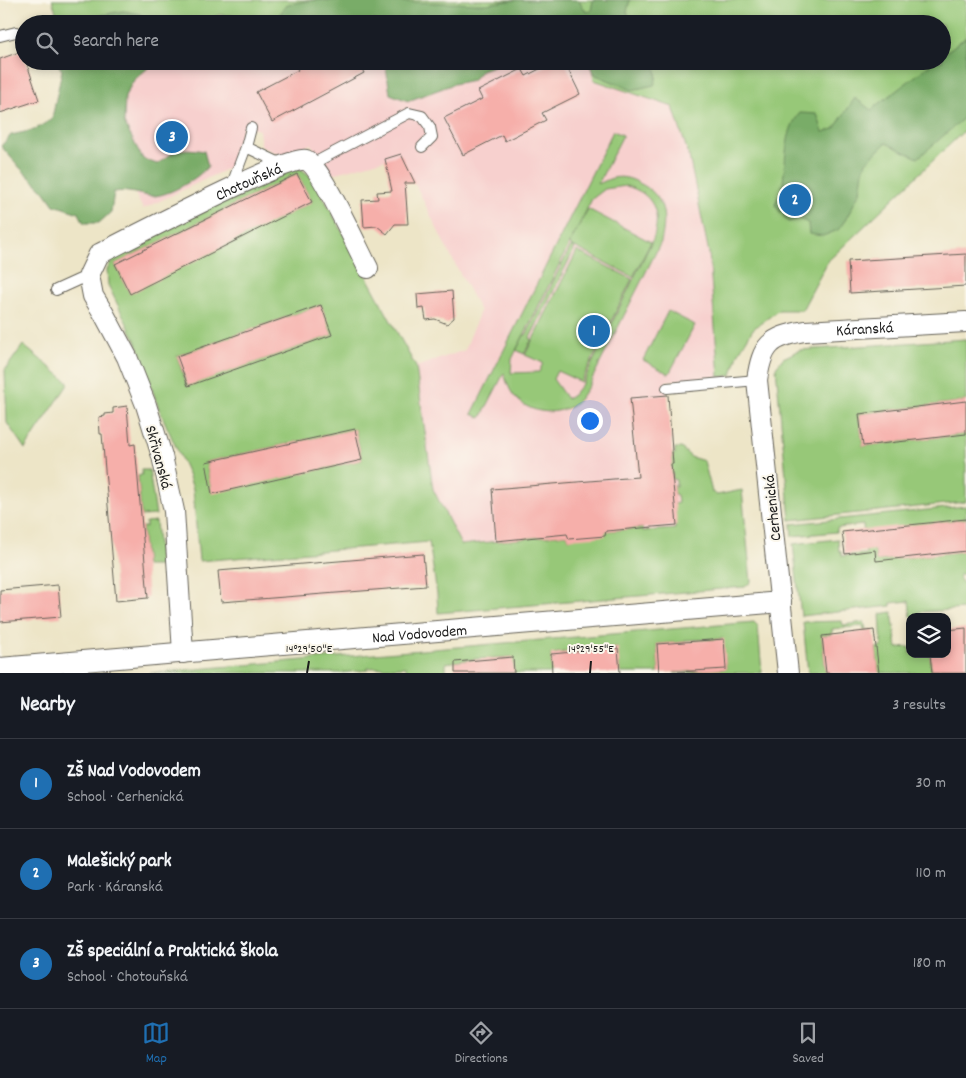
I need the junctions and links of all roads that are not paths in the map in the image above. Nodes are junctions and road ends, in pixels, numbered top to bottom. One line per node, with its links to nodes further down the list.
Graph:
1 (15, 32): 2 (lane)
2 (0, 36)
3 (251, 128): 4 (lane)
4 (246, 147): 6 (lane); 8 (lane)
5 (422, 147): 7 (lane)
6 (282, 164): 7 (street, Chotouňská); 8 (street, Chotouňská)
7 (312, 164): 9 (street)
8 (231, 188): 10 (street, Chotouňská)
9 (368, 268)
10 (88, 275): 11 (lane); 17 (street, Skřivanská)
11 (56, 290)
12 (966, 322): 13 (street, Káranská)
13 (768, 345): 14 (street, Cerhenická)
14 (757, 380): 15 (lane); 16 (street, Cerhenická)
15 (667, 388)
16 (781, 602): 17 (street, Nad Vodovodem); 19 (street, Cerhenická)
17 (182, 653): 18 (street, Nad Vodovodem)
18 (0, 668)
19 (788, 673)

